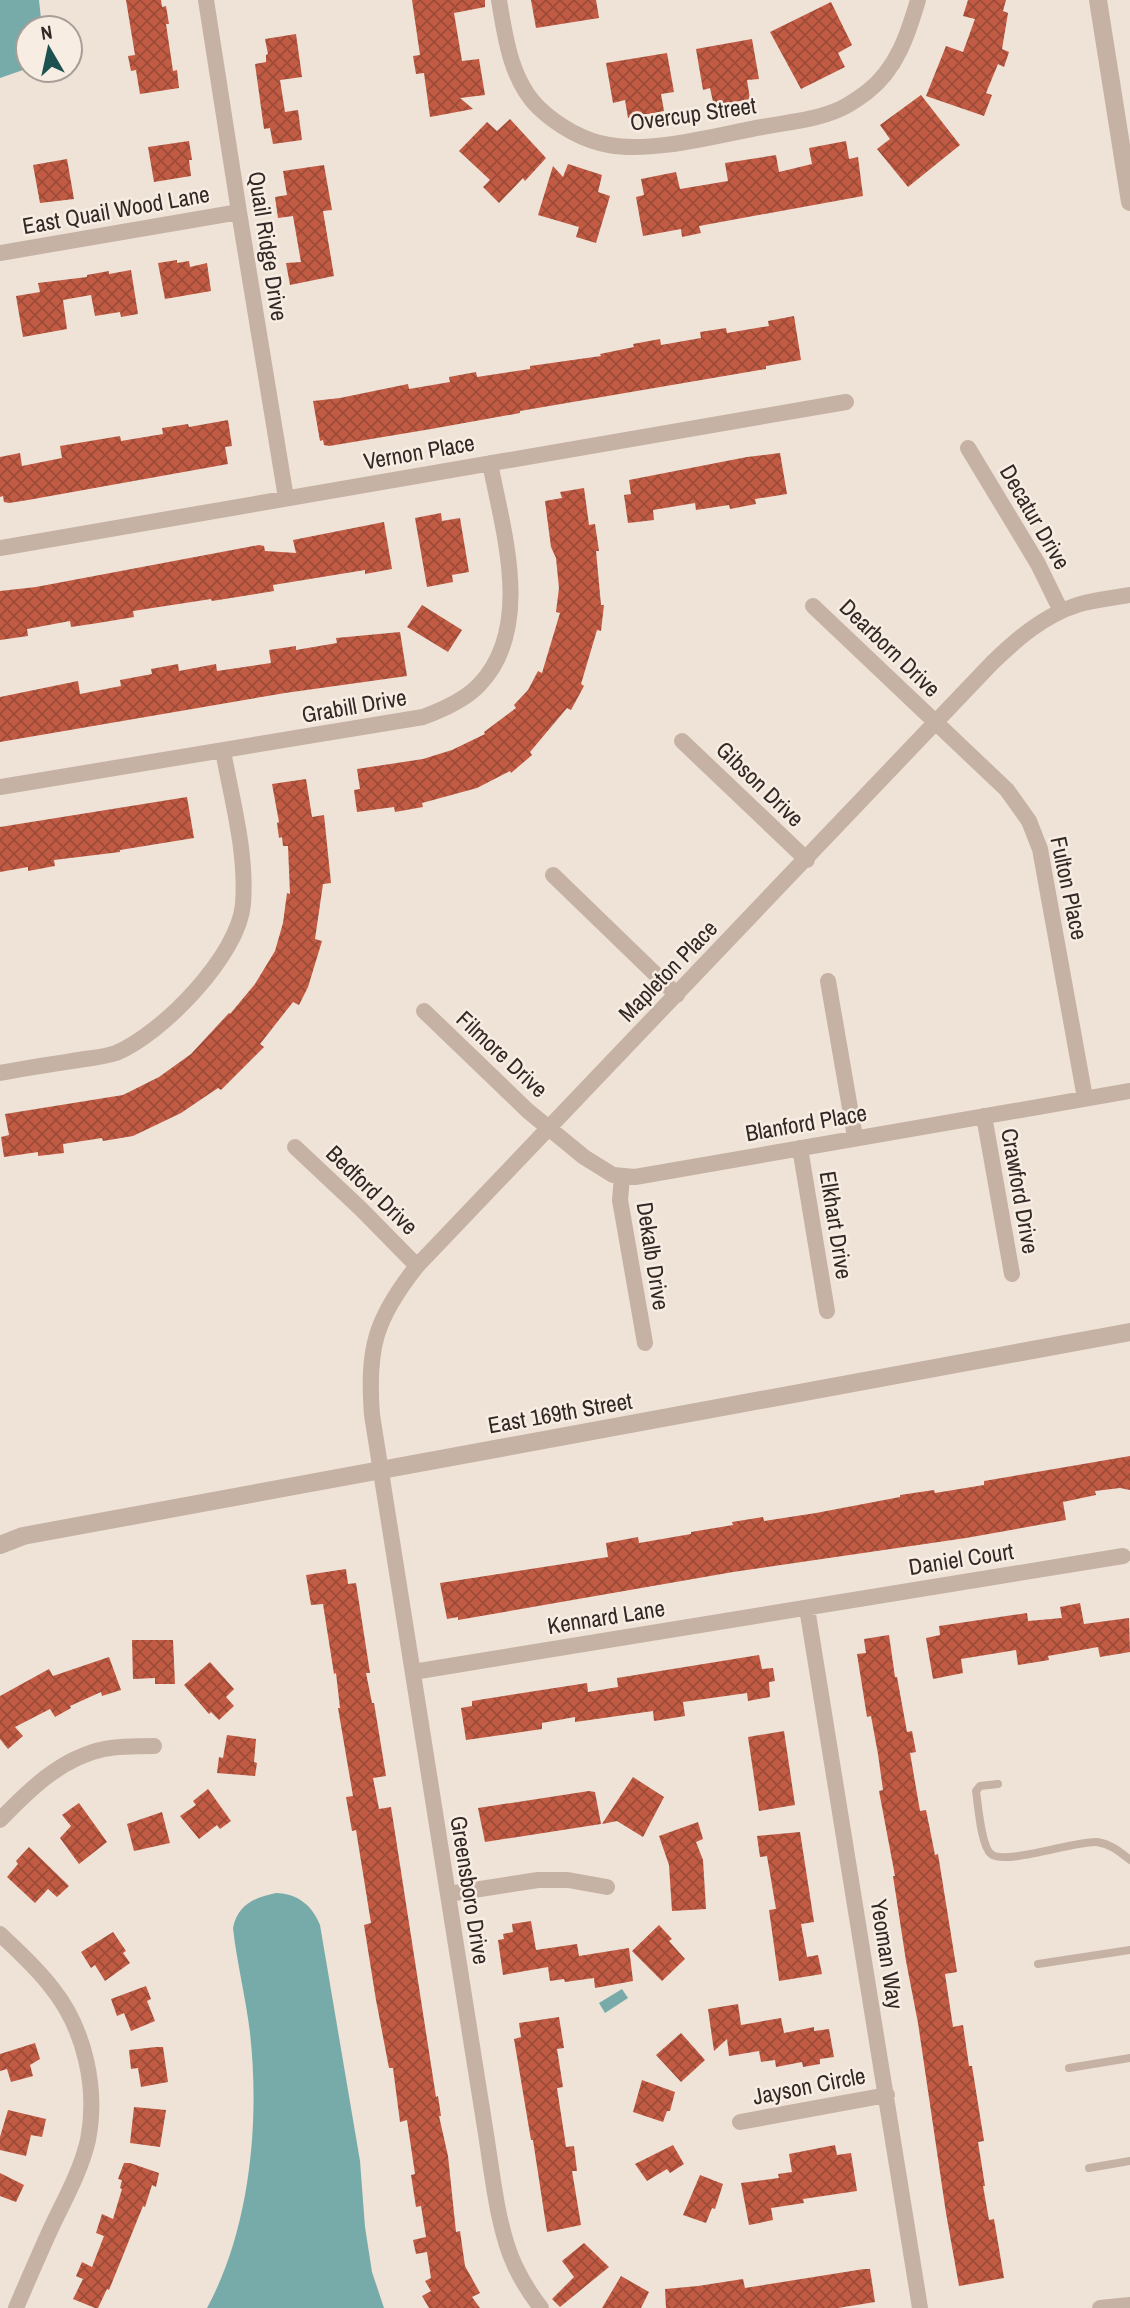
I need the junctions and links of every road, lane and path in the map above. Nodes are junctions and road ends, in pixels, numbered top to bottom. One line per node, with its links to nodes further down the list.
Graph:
1 (206, 0): 6 (street, Quail Ridge Drive)
2 (499, 0): 3 (street, Overcup Street)
3 (918, 0)
4 (1098, 0): 5 (street)
5 (1130, 202)
6 (239, 212): 7 (street, East Quail Wood Lane); 11 (street, Quail Ridge Drive)
7 (0, 253)
8 (846, 402): 10 (street, Vernon Place)
9 (968, 448): 15 (street, Decatur Drive)
10 (490, 463): 11 (street, Vernon Place); 18 (street, Grabill Drive)
11 (286, 498): 12 (street, Vernon Place)
12 (0, 548)
13 (1130, 595): 15 (street, Mapleton Place)
14 (813, 606): 16 (street, Dearborn Drive)
15 (1061, 611): 16 (street, Mapleton Place)
16 (937, 724): 20 (street, Mapleton Place); 27 (street, Fulton Place)
17 (682, 741): 20 (street, Gibson Drive)
18 (223, 751): 19 (street, Grabill Drive); 25 (street)
19 (0, 787)
20 (807, 860): 23 (street, Mapleton Place)
21 (553, 875): 23 (street)
22 (828, 981): 30 (street)
23 (677, 995): 29 (street, Mapleton Place)
24 (424, 1011): 29 (street, Filmore Drive)
25 (0, 1073)
26 (1130, 1091): 27 (street, Blanford Place)
27 (1085, 1098): 28 (street, Blanford Place)
28 (984, 1116): 30 (street, Blanford Place); 35 (street, Crawford Drive)
29 (550, 1129): 33 (street, Blanford Place); 34 (street, Mapleton Place)
30 (855, 1138): 32 (street, Blanford Place)
31 (295, 1147): 34 (street, Bedford Drive)
32 (800, 1148): 33 (street, Blanford Place); 36 (street, Elkhart Drive)
33 (622, 1176): 38 (street, Dekalb Drive)
34 (417, 1266): 39 (street, Mapleton Place)
35 (1012, 1274)
36 (827, 1311)
37 (1130, 1332): 39 (street, East 169th Street)
38 (645, 1343)
39 (381, 1471): 40 (street, East 169th Street); 43 (street, Greensboro Drive)
40 (0, 1545)
41 (1123, 1556): 42 (street, Daniel Court)
42 (807, 1608): 43 (street, Kennard Lane); 55 (street, Yeoman Way)
43 (413, 1672): 49 (street, Greensboro Drive)
44 (154, 1746): 46 (street)
45 (998, 1784): 47 (lane)
46 (0, 1820)
47 (1130, 1860)
48 (607, 1887): 49 (street)
49 (448, 1894): 61 (street, Greensboro Drive)
50 (0, 1934): 60 (street)
51 (1130, 1950): 52 (lane)
52 (1038, 1964)
53 (1130, 2058): 54 (lane)
54 (1069, 2068)
55 (887, 2095): 56 (street, Jayson Circle); 62 (street, Yeoman Way)
56 (740, 2122)
57 (1130, 2161): 58 (lane)
58 (1089, 2168)
59 (1130, 2305): 63 (street)
60 (16, 2308)
61 (541, 2308)
62 (920, 2308)
63 (1100, 2308)

